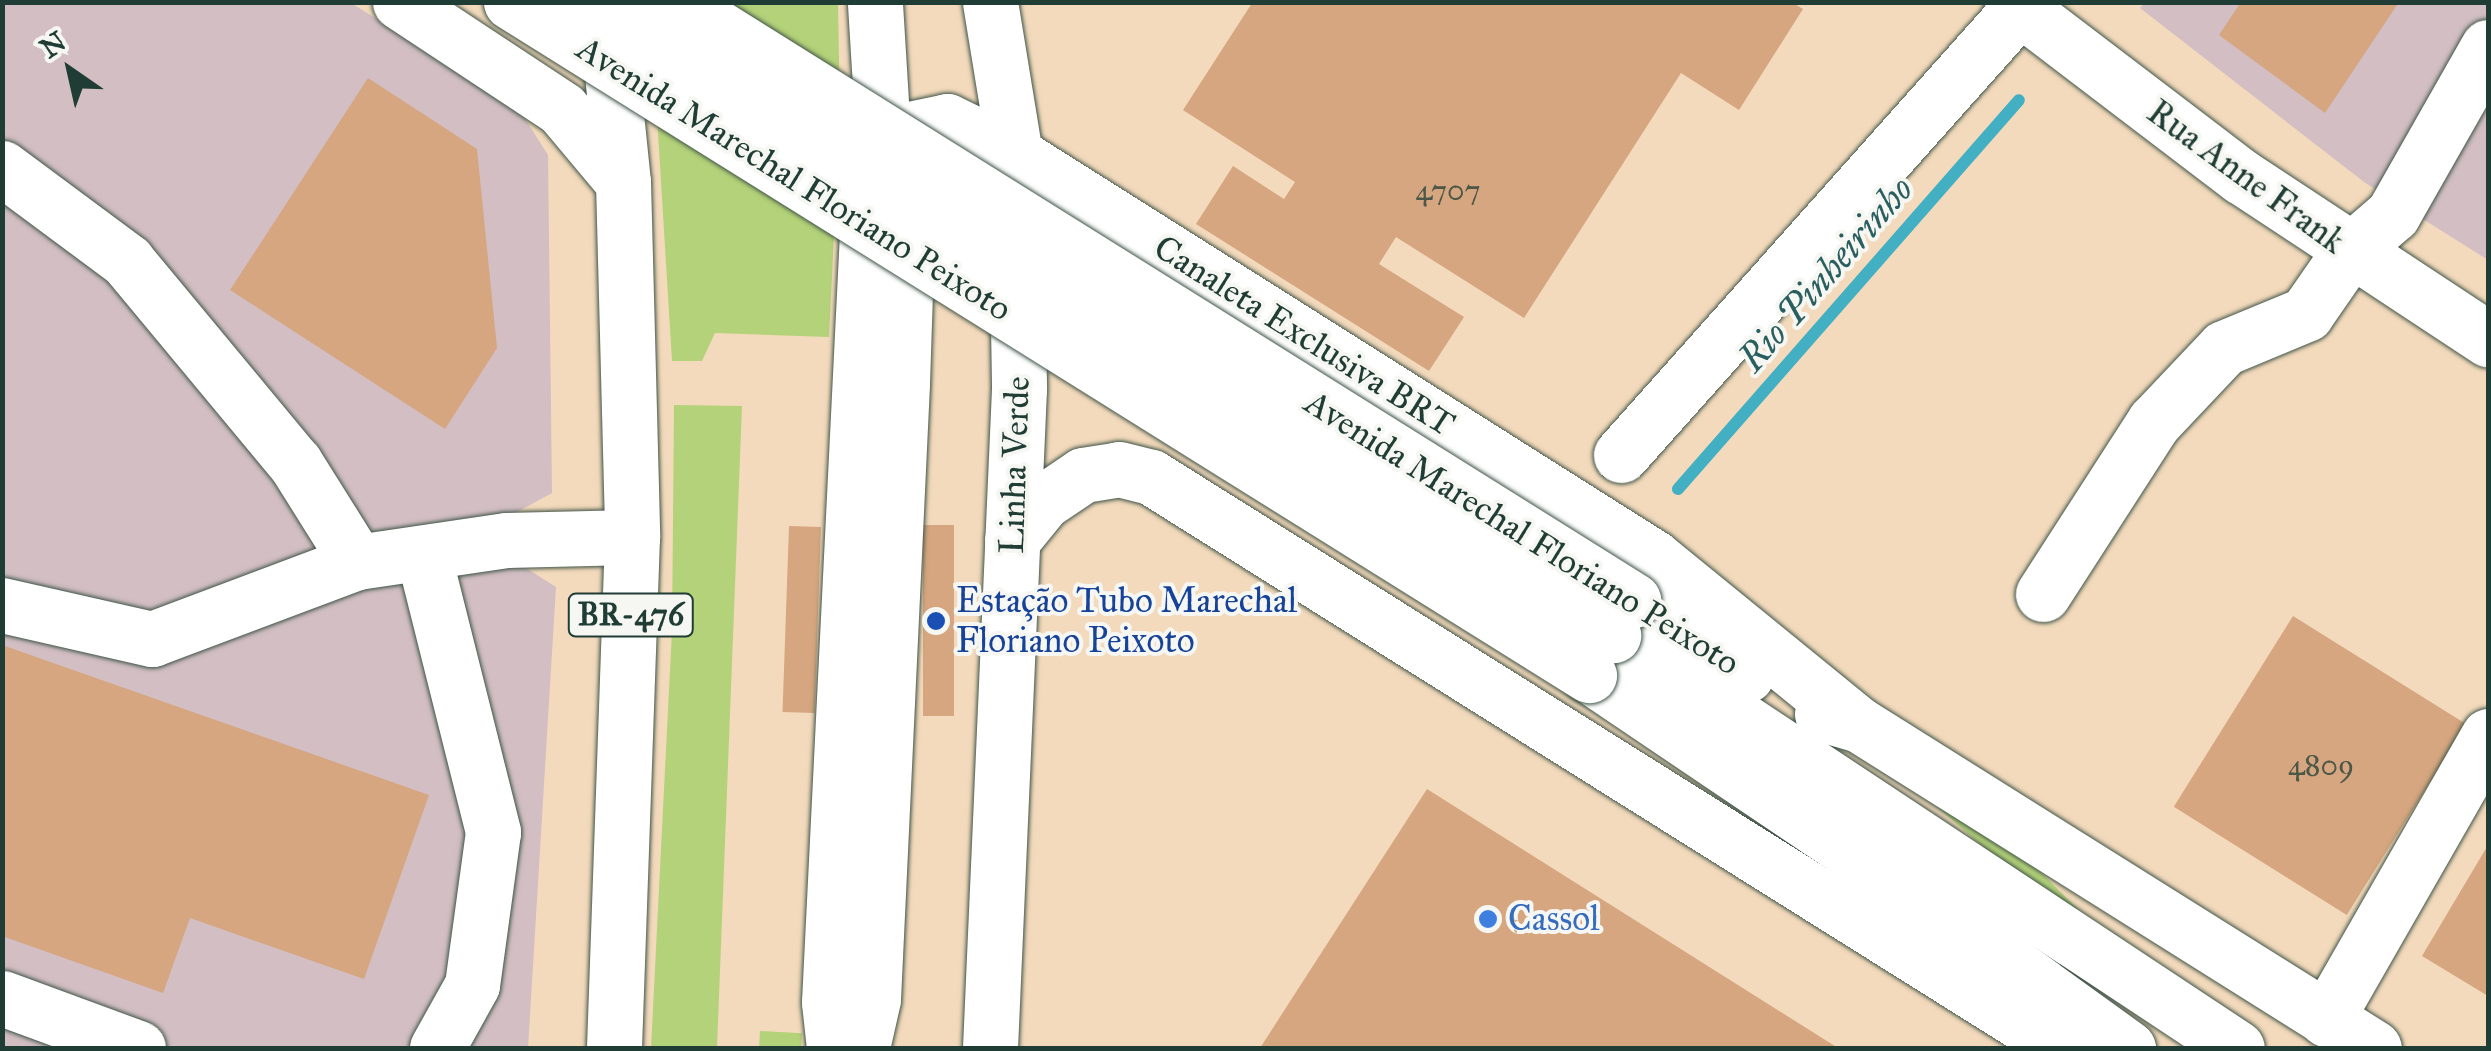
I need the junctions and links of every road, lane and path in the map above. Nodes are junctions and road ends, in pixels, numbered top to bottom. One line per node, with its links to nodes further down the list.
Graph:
1 (400, 2): 13 (main road)
2 (511, 2): 24 (main road, Avenida Marechal Floriano Peixoto, bridge)
3 (594, 2): 11 (main road, bridge)
4 (604, 2): 13 (main road, BR-476)
5 (677, 2): 24 (main road, Avenida Marechal Floriano Peixoto, bridge)
6 (875, 2): 11 (main road)
7 (990, 2): 10 (main road, Linha Verde)
8 (2019, 5): 14 (main road, Rua Anne Frank); 16 (main road)
9 (2488, 47): 14 (main road)
10 (1015, 154): 11 (main road, Canaleta Exclusiva BRT); 18 (main road, Linha Verde); 23 (main road, Canaleta Exclusiva BRT)
11 (883, 165): 24 (main road, bridge); 38 (main road); 39 (main road)
12 (2, 168): 20 (main road)
13 (622, 182): 17 (main road, BR-476)
14 (2350, 252): 15 (main road, Rua Anne Frank); 21 (main road)
15 (2488, 339)
16 (1620, 455)
17 (632, 537): 19 (main road); 37 (main road, BR-476)
18 (1012, 540): 31 (main road); 40 (main road, Linha Verde)
19 (423, 554): 20 (main road); 36 (main road)
20 (356, 562): 22 (main road)
21 (2043, 594)
22 (2, 605)
23 (1714, 631): 24 (main road, Avenida Marechal Floriano Peixoto); 25 (main road, Avenida Marechal Floriano Peixoto); 26 (main road, Canaleta Exclusiva BRT)
24 (1612, 637): 28 (main road, Avenida Marechal Floriano Peixoto); 29 (main road)
25 (1794, 707): 26 (main road, Avenida Marechal Floriano Peixoto); 29 (main road)
26 (1858, 724): 30 (main road, Avenida Marechal Floriano Peixoto)
27 (2488, 736): 34 (main road)
28 (1705, 752): 31 (main road); 42 (main road, Avenida Marechal Floriano Peixoto)
29 (1871, 800): 33 (main road)
30 (2035, 836): 33 (main road); 34 (main road, Avenida Marechal Floriano Peixoto)
31 (1780, 873): 41 (main road)
32 (2, 998): 35 (main road)
33 (2186, 1014): 43 (main road)
34 (2326, 1019): 44 (main road, Avenida Marechal Floriano Peixoto)
35 (138, 1048)
36 (438, 1048)
37 (614, 1048)
38 (834, 1048)
39 (862, 1048)
40 (990, 1048)
41 (2062, 1048)
42 (2128, 1048)
43 (2237, 1048)
44 (2374, 1048)

